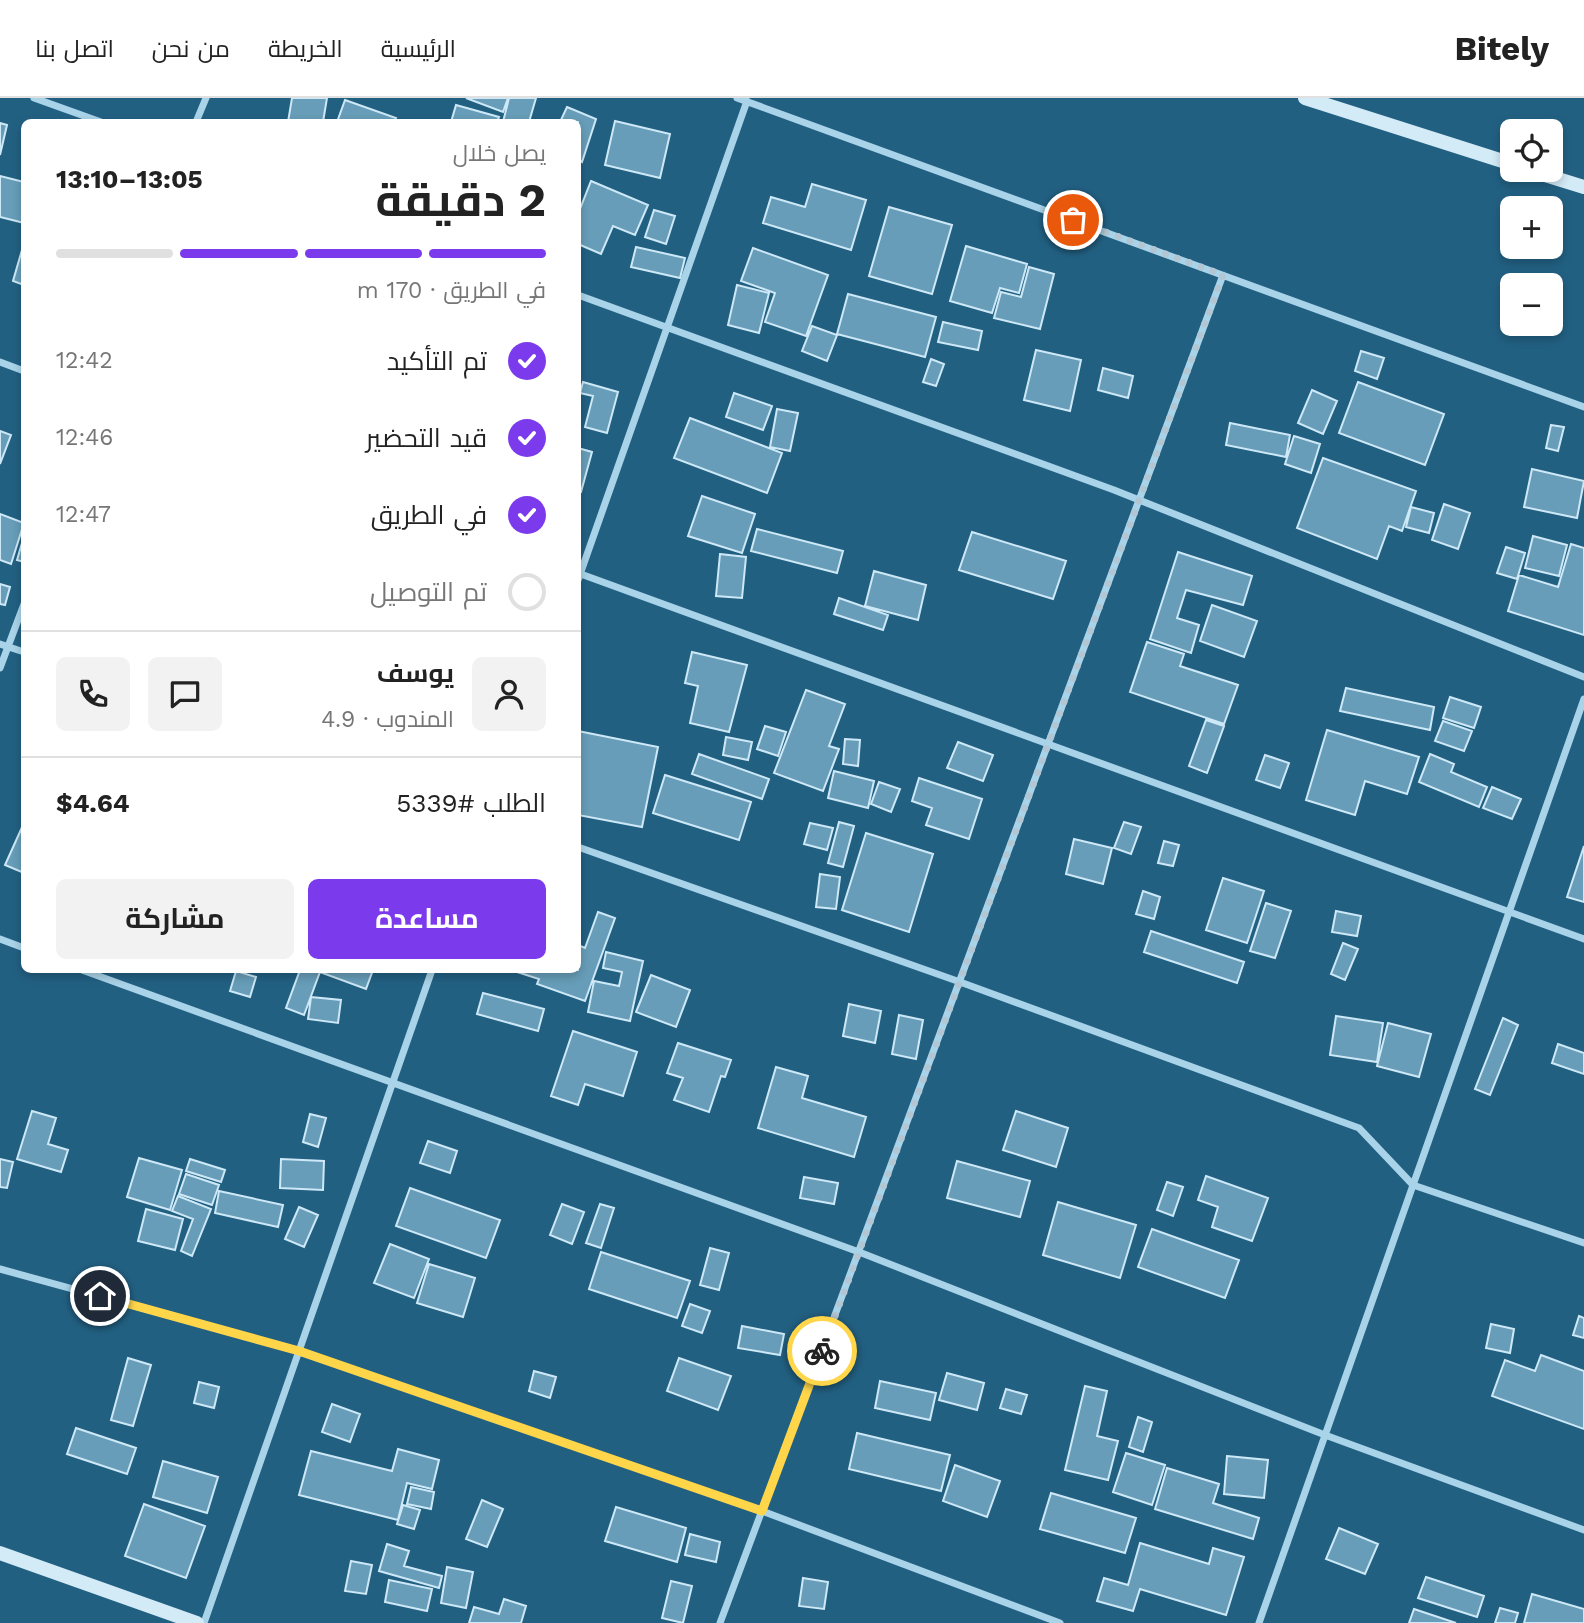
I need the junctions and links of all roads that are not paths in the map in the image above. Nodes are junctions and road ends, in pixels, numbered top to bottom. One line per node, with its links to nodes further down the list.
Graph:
1 (34, 98): 6 (street)
2 (206, 98): 7 (street)
3 (737, 98): 5 (street)
4 (1305, 98): 8 (street)
5 (747, 102): 11 (street); 13 (street)
6 (93, 119)
7 (197, 119)
8 (1500, 160)
9 (1563, 181): 10 (street)
10 (1584, 187)
11 (1223, 275): 16 (street); 17 (street)
12 (581, 296): 13 (street)
13 (666, 327): 17 (street); 18 (street)
14 (0, 362): 15 (street)
15 (21, 370)
16 (1584, 407)
17 (1139, 500): 24 (street); 26 (street)
18 (581, 567)
19 (581, 576): 26 (street)
20 (21, 610): 21 (street)
21 (4, 645): 22 (street); 23 (street)
22 (21, 651)
23 (0, 668)
24 (1584, 677)
25 (1584, 699): 28 (street)
26 (1049, 744): 28 (street); 34 (street)
27 (581, 849): 34 (street)
28 (1509, 912): 30 (street); 36 (street)
29 (0, 939): 31 (street)
30 (1584, 939)
31 (21, 947)
32 (90, 973): 35 (street)
33 (431, 973): 35 (street)
34 (960, 982): 36 (street); 38 (street)
35 (392, 1084): 38 (street); 40 (street)
36 (1413, 1185): 37 (street); 41 (street)
37 (1584, 1242)
38 (859, 1252): 41 (street); 42 (street)
39 (0, 1269): 40 (street)
40 (299, 1351): 42 (street); 46 (street)
41 (1325, 1435): 43 (street); 49 (street)
42 (762, 1511): 47 (street); 48 (street)
43 (1584, 1530)
44 (0, 1553): 45 (street)
45 (197, 1623)
46 (204, 1623)
47 (720, 1623)
48 (1060, 1623)
49 (1259, 1623)

